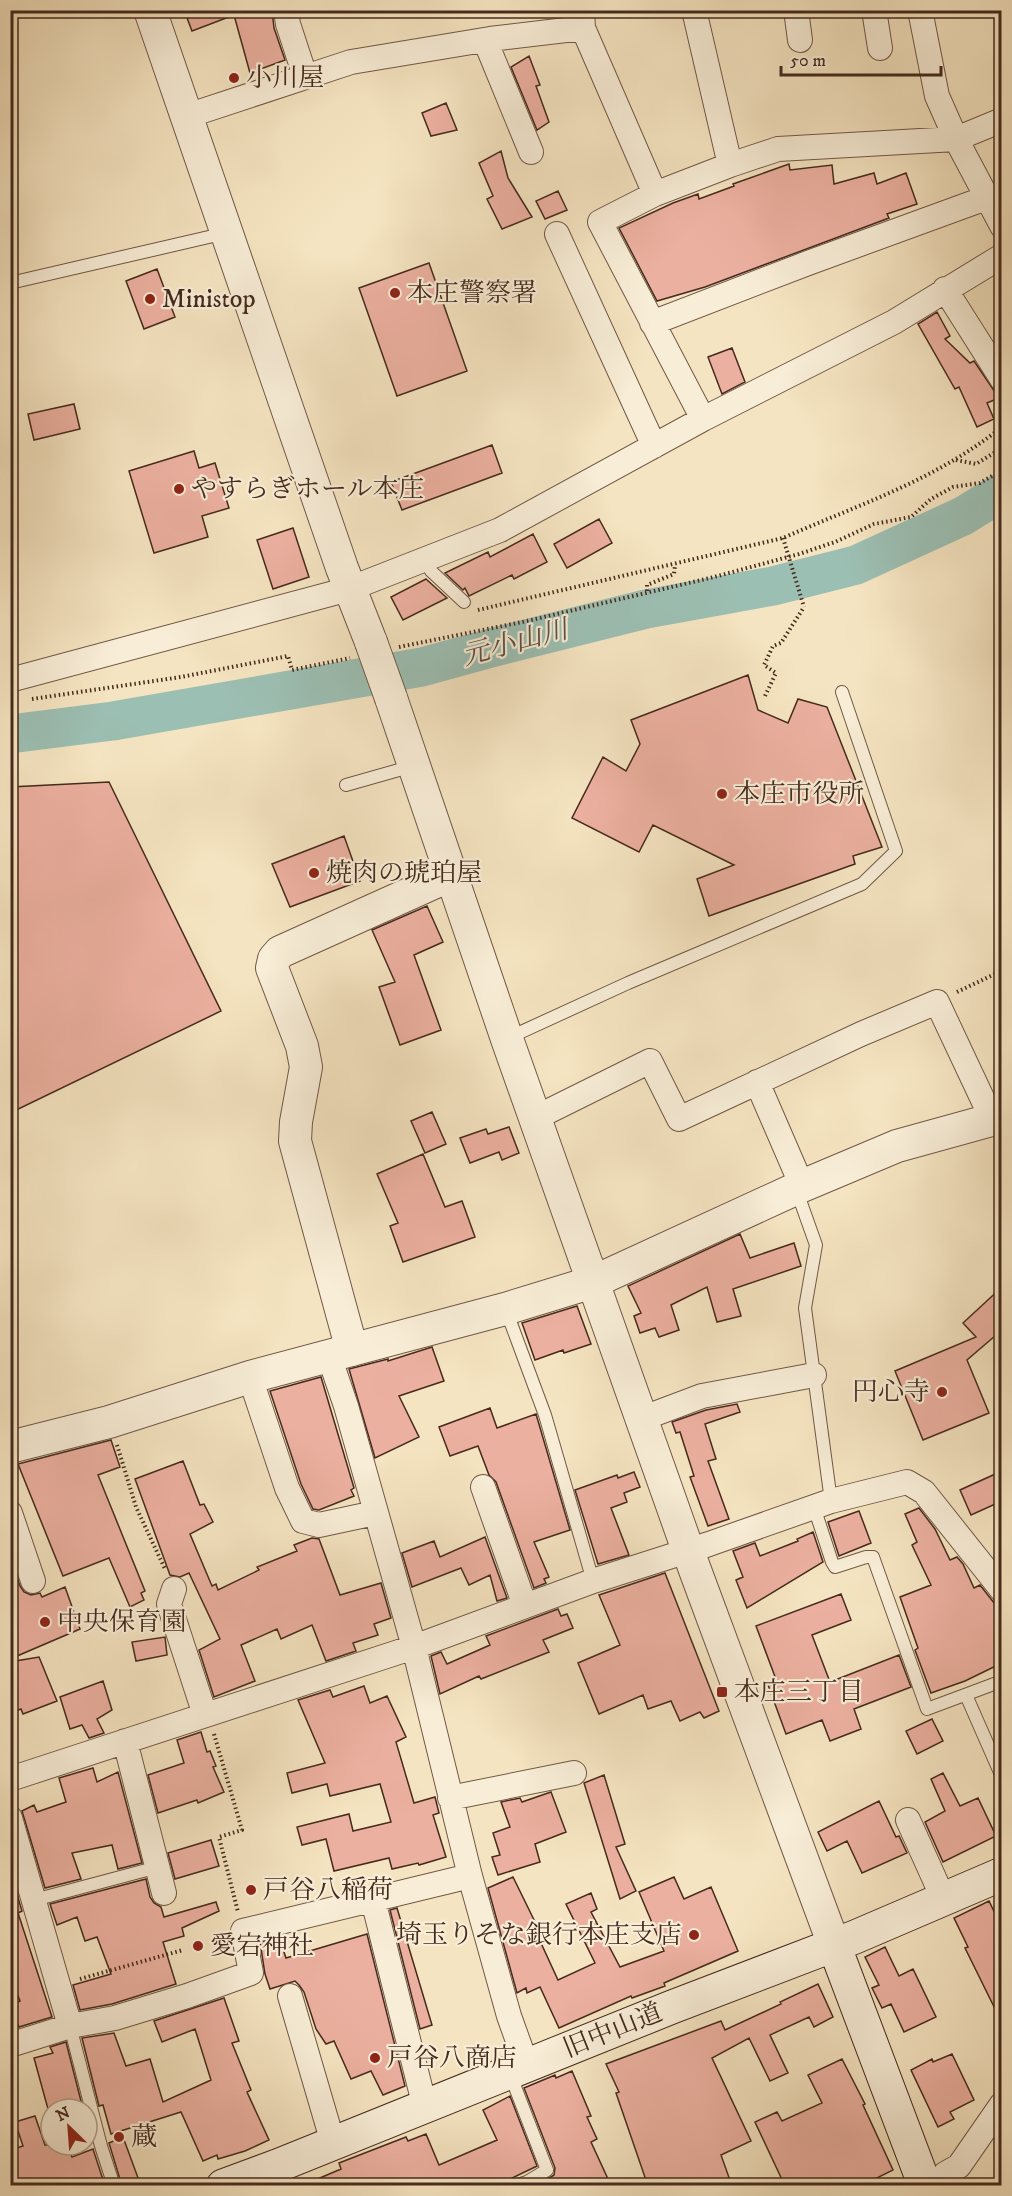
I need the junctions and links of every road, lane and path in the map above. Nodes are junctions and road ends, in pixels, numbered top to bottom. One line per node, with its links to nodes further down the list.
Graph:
1 (150, 10): 12 (street)
2 (286, 10): 11 (street)
3 (694, 10): 16 (street)
4 (796, 10): 9 (street)
5 (874, 10): 10 (street)
6 (920, 10): 14 (street)
7 (583, 19): 8 (street); 17 (street)
8 (485, 40): 11 (street); 15 (street)
9 (800, 40)
10 (880, 48)
11 (305, 76): 12 (street)
12 (187, 116): 20 (street)
13 (1002, 120): 14 (street)
14 (956, 139): 16 (street); 18 (street)
15 (531, 152)
16 (730, 165): 17 (street)
17 (655, 194): 25 (street)
18 (986, 198): 19 (street); 25 (street)
19 (1002, 226)
20 (227, 233): 23 (lane); 36 (street)
21 (557, 234): 29 (street)
22 (1002, 256): 24 (street)
23 (10, 283)
24 (945, 289): 26 (street); 27 (street)
25 (652, 323): 27 (street)
26 (1002, 379)
27 (704, 419): 29 (street)
28 (1002, 427): 31 (path)
29 (654, 446): 34 (street)
30 (1002, 448): 31 (path)
31 (955, 460): 33 (path)
32 (1002, 470): 37 (path)
33 (783, 538): 35 (path); 42 (path, bridge)
34 (425, 560): 36 (street); 38 (lane)
35 (675, 565): 37 (path); 38 (path)
36 (349, 589): 39 (street); 40 (street)
37 (647, 591): 39 (path)
38 (464, 602)
39 (372, 649): 40 (path); 43 (street, bridge)
40 (16, 690)
41 (842, 692): 48 (lane)
42 (765, 696)
43 (414, 766): 44 (lane); 45 (street)
44 (346, 785)
45 (452, 875): 48 (street); 55 (street)
46 (1002, 973): 47 (path)
47 (937, 1002): 49 (street); 51 (street)
48 (507, 1039): 50 (street)
49 (757, 1082): 50 (street); 52 (street)
50 (535, 1118): 53 (street)
51 (997, 1118): 52 (street)
52 (802, 1186): 53 (street); 56 (lane)
53 (593, 1282): 54 (street); 58 (street)
54 (505, 1309): 55 (street); 67 (lane)
55 (341, 1353): 57 (street); 63 (street)
56 (814, 1375): 58 (street); 62 (lane)
57 (250, 1377): 59 (street); 63 (street)
58 (641, 1419): 65 (street)
59 (109, 1422): 60 (street); 68 (path)
60 (10, 1447)
61 (483, 1487): 70 (street)
62 (823, 1504): 65 (street); 69 (street); 73 (lane)
63 (375, 1513): 71 (street)
64 (10, 1514): 66 (street)
65 (688, 1551): 67 (street); 90 (street)
66 (33, 1581)
67 (593, 1581): 70 (street)
68 (174, 1589): 74 (street)
69 (1002, 1590)
70 (525, 1606): 71 (street)
71 (414, 1647): 74 (street); 79 (street)
72 (1002, 1681): 73 (lane)
73 (966, 1695): 77 (lane)
74 (205, 1715): 75 (street); 89 (path)
75 (125, 1741): 78 (street); 82 (street)
76 (574, 1773): 79 (street)
77 (1002, 1777)
78 (10, 1779)
79 (450, 1798): 84 (street)
80 (10, 1818): 87 (street)
81 (908, 1820): 86 (street)
82 (158, 1867): 85 (street); 87 (lane)
83 (1002, 1875): 86 (main road, 旧中山道)
84 (470, 1876): 88 (street); 96 (street)
85 (165, 1893)
86 (943, 1898): 90 (main road, 旧中山道)
87 (34, 1900): 92 (street)
88 (373, 1900): 89 (street); 98 (street)
89 (243, 1931): 94 (street)
90 (834, 1945): 96 (main road, 旧中山道); 104 (main road)
91 (183, 1950): 92 (path)
92 (59, 1985): 94 (street)
93 (290, 1996): 99 (street)
94 (70, 2026): 95 (street); 101 (lane)
95 (10, 2045)
96 (518, 2070): 98 (main road, 旧中山道); 103 (lane)
97 (1002, 2104): 105 (street)
98 (425, 2107): 99 (main road, 旧中山道)
99 (333, 2143): 100 (main road, 旧中山道)
100 (280, 2176): 102 (main road, 旧中山道)
101 (114, 2186)
102 (224, 2186)
103 (515, 2186)
104 (925, 2186)
105 (935, 2186)

